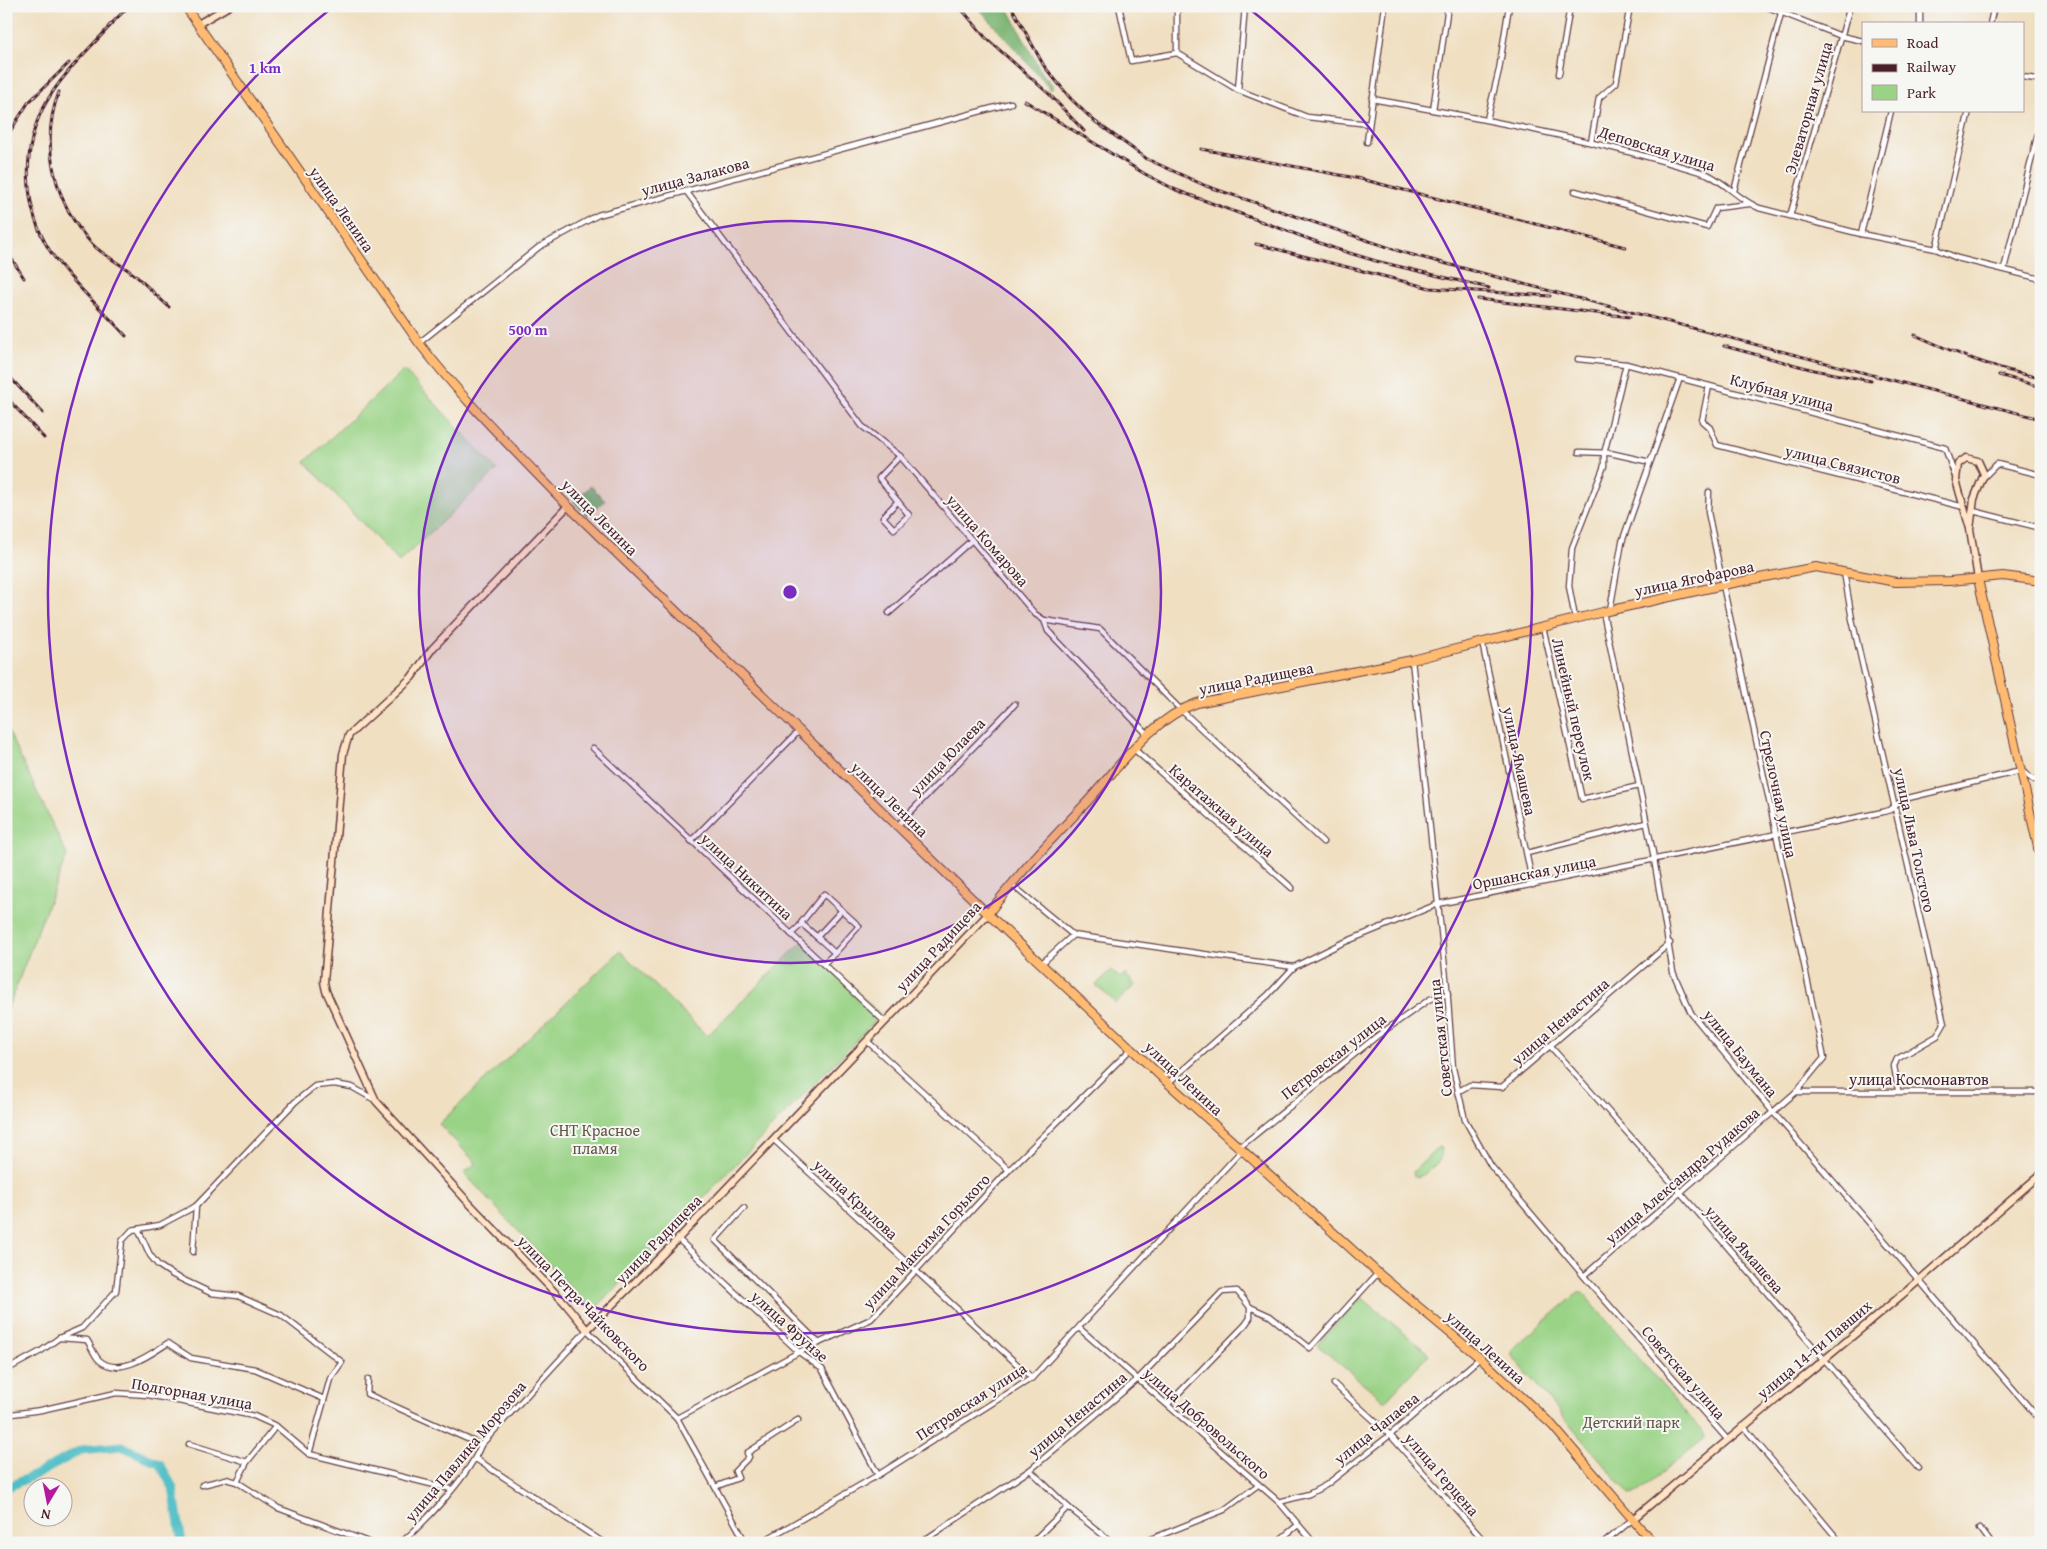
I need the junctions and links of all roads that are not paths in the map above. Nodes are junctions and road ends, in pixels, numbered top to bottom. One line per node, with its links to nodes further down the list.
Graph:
1 (185, 6): 19 (main road, улица Ленина)
2 (229, 6): 19 (street)
3 (1119, 6): 22 (street)
4 (1177, 6): 22 (street)
5 (1245, 6): 26 (street)
6 (1386, 6): 27 (street)
7 (1448, 6): 29 (street)
8 (1509, 6): 32 (street)
9 (1570, 6): 23 (street)
10 (1630, 6): 36 (street)
11 (1765, 6): 16 (street)
12 (1783, 6): 16 (street)
13 (1850, 6): 20 (street, Элеваторная улица)
14 (1920, 6): 17 (street)
15 (1994, 6): 18 (street)
16 (1780, 14): 20 (street); 39 (street)
17 (1920, 22)
18 (1990, 22)
19 (198, 24): 46 (main road, улица Ленина)
20 (1841, 36): 21 (street); 41 (street, Элеваторная улица)
21 (1862, 40)
22 (1178, 53): 26 (street)
23 (1559, 74)
24 (2024, 76): 25 (street)
25 (2041, 80)
26 (1238, 90): 34 (street)
27 (1372, 99): 29 (street, Деповская улица); 34 (street)
28 (1011, 103): 38 (street, улица Залакова)
29 (1433, 110): 32 (street, Деповская улица)
30 (1891, 112): 42 (street)
31 (1969, 112): 43 (street)
32 (1487, 119): 36 (street, Деповская улица)
33 (2041, 121): 44 (street)
34 (1369, 124): 35 (street)
35 (1367, 142)
36 (1591, 142): 39 (street, Деповская улица)
37 (1575, 190): 40 (street)
38 (686, 191): 46 (street, улица Залакова); 53 (street, улица Комарова)
39 (1734, 191): 40 (street, Деповская улица)
40 (1749, 204): 41 (street, Деповская улица)
41 (1790, 216): 42 (street, Деповская улица)
42 (1861, 234): 43 (street, Деповская улица)
43 (1936, 249): 44 (street, Деповская улица)
44 (2004, 269): 45 (street, Деповская улица)
45 (2041, 279)
46 (419, 343): 60 (main road, улица Ленина)
47 (1578, 359): 48 (street, Клубная улица)
48 (1626, 364): 49 (street, Клубная улица); 52 (street)
49 (1680, 378): 50 (street, Клубная улица); 54 (street)
50 (1709, 386): 57 (street, Клубная улица); 61 (street, улица Связистов)
51 (1579, 452): 52 (street)
52 (1604, 454): 54 (street); 72 (street)
53 (900, 456): 59 (street); 65 (street, улица Комарова)
54 (1650, 462): 70 (street)
55 (2041, 475): 56 (street)
56 (1984, 477): 57 (street); 62 (street)
57 (1956, 480): 61 (street)
58 (1709, 492): 69 (street, Стрелочная улица)
59 (898, 501): 59 (street)
60 (568, 506): 80 (main road, улица Ленина); 121 (street, улица Петра Чайковского)
61 (1964, 507): 63 (street)
62 (1973, 511): 63 (street); 64 (street)
63 (1970, 528): 67 (street)
64 (2041, 528)
65 (972, 540): 71 (street); 73 (street, улица Комарова)
66 (1843, 571): 67 (main road, улица Ягофарова); 69 (main road, улица Ягофарова); 87 (street, улица Льва Толстого)
67 (1978, 579): 68 (main road, улица Ягофарова); 84 (main road)
68 (2041, 580)
69 (1722, 585): 70 (main road, улица Ягофарова); 90 (street, Стрелочная улица)
70 (1606, 611): 72 (main road, улица Ягофарова); 86 (street, улица Баумана)
71 (889, 613)
72 (1576, 618): 74 (main road, улица Ягофарова)
73 (1044, 620): 79 (street); 81 (street, улица Комарова)
74 (1543, 627): 75 (main road, улица Ягофарова); 86 (street, Линейный переулок)
75 (1482, 642): 76 (main road, улица Ягофарова); 93 (street, улица Ямашева)
76 (1412, 660): 77 (main road, улица Ягофарова); 99 (street, Советская улица)
77 (1357, 671): 79 (main road, улица Радищева)
78 (1015, 704): 89 (street, улица Юлаева)
79 (1180, 709): 81 (main road, улица Радищева); 92 (street)
80 (800, 730): 89 (main road, улица Ленина); 91 (street)
81 (1148, 735): 83 (main road, улица Радищева)
82 (593, 748): 91 (street, улица Никитина)
83 (1134, 750): 96 (main road, улица Радищева); 98 (street, Каратажная улица)
84 (2022, 771): 85 (street); 87 (street, Оршанская улица); 95 (main road)
85 (2041, 778)
86 (1639, 786): 88 (street, улица Баумана)
87 (1896, 806): 90 (street, Оршанская улица); 117 (street, улица Льва Толстого)
88 (1646, 823): 93 (street); 94 (street, улица Баумана)
89 (897, 826): 101 (main road, улица Ленина)
90 (1774, 833): 94 (street, Оршанская улица); 119 (street, Стрелочная улица)
91 (691, 841): 103 (street, улица Никитина)
92 (1323, 842)
93 (1527, 853): 97 (street, улица Ямашева)
94 (1654, 861): 97 (street, Оршанская улица); 106 (street, улица Баумана)
95 (2041, 861)
96 (1011, 884): 101 (main road, улица Радищева); 104 (street)
97 (1533, 885): 99 (street, Оршанская улица)
98 (1292, 888)
99 (1438, 904): 110 (street, Оршанская улица); 111 (street, Советская улица)
100 (842, 910): 102 (street); 105 (street); 107 (street)
101 (988, 914): 109 (main road, улица Ленина); 112 (street, улица Радищева)
102 (801, 923): 103 (street); 105 (street)
103 (791, 934): 108 (street, улица Никитина)
104 (1073, 935): 109 (street); 110 (street)
105 (817, 937): 107 (street)
106 (1670, 943): 114 (street, улица Ненастина); 122 (street, улица Баумана)
107 (835, 953): 108 (street)
108 (823, 964): 112 (street, улица Никитина)
109 (1042, 964): 115 (main road, улица Ленина)
110 (1294, 967): 116 (street)
111 (1448, 994): 118 (street, Советская улица); 124 (street, Петровская улица)
112 (885, 1022): 113 (street, улица Радищева)
113 (867, 1041): 123 (street, улица Радищева); 125 (street)
114 (1551, 1047): 118 (street, улица Ненастина); 127 (street, улица Ямашева)
115 (1132, 1048): 116 (main road, улица Ленина); 125 (street, улица Максима Горького)
116 (1168, 1083): 124 (main road, улица Ленина)
117 (1898, 1090): 119 (street, улица Космонавтов); 120 (street, улица Космонавтов)
118 (1457, 1092): 135 (street, Советская улица)
119 (1796, 1092): 122 (street, улица Александра Рудакова)
120 (2041, 1092)
121 (376, 1101): 128 (street, улица Петра Чайковского); 139 (street, улица Петра Чайковского)
122 (1773, 1112): 127 (street, улица Александра Рудакова); 136 (street, улица Баумана)
123 (774, 1139): 131 (street, улица Радищева); 133 (street, улица Крылова)
124 (1241, 1149): 134 (main road, улица Ленина); 138 (street, Петровская улица)
125 (1009, 1170): 133 (street, улица Максима Горького)
126 (2041, 1174): 136 (street, улица 14-ти Павших)
127 (1680, 1192): 135 (street, улица Александра Рудакова); 144 (street, улица Ямашева)
128 (196, 1206): 130 (street, улица Петра Чайковского); 132 (street)
129 (744, 1208): 141 (street)
130 (138, 1229): 140 (street); 150 (street)
131 (678, 1239): 139 (street, улица Радищева); 142 (street, улица Фрунзе)
132 (193, 1252)
133 (914, 1271): 141 (street, улица Максима Горького); 146 (street, улица Крылова)
134 (1378, 1273): 137 (street); 143 (main road, улица Ленина)
135 (1584, 1276): 159 (street, Советская улица)
136 (1918, 1281): 144 (street, улица 14-ти Павших); 155 (street, улица Баумана)
137 (1250, 1307): 148 (street, улица Ненастина); 151 (street)
138 (1079, 1328): 146 (street, Петровская улица); 148 (street, улица Добровольского)
139 (587, 1330): 152 (street, улица Петра Чайковского); 161 (street, улица Павлика Морозова)
140 (59, 1338): 145 (street); 150 (street)
141 (819, 1343): 142 (street, улица Максима Горького)
142 (799, 1352): 152 (street, улица Максима Горького); 167 (street, улица Фрунзе)
143 (1480, 1358): 158 (street, улица Чапаева); 175 (main road, улица Ленина)
144 (1822, 1360): 157 (street, улица 14-ти Павших); 165 (street, улица Ямашева)
145 (6, 1370)
146 (1032, 1378): 167 (street, Петровская улица)
147 (368, 1379): 161 (street)
148 (1138, 1379): 151 (street, улица Добровольского); 166 (street, улица Ненастина)
149 (1334, 1384): 158 (street, улица Герцена)
150 (324, 1399): 162 (street)
151 (1168, 1404): 170 (street, улица Добровольского)
152 (677, 1418): 171 (street, улица Петра Чайковского)
153 (6, 1419): 156 (street, Подгорная улица)
154 (798, 1420): 171 (street)
155 (2041, 1421)
156 (276, 1426): 162 (street, Подгорная улица); 164 (street)
157 (1743, 1426): 159 (street, улица 14-ти Павших); 192 (street, Советская улица)
158 (1390, 1434): 173 (street, улица Чапаева); 189 (street, улица Герцена)
159 (1727, 1439): 175 (street, улица 14-ти Павших)
160 (189, 1444): 164 (street)
161 (482, 1445): 163 (street, улица Павлика Морозова)
162 (309, 1454): 172 (street, Подгорная улица)
163 (476, 1460): 172 (street, улица Павлика Морозова); 180 (street)
164 (247, 1462): 168 (street)
165 (1918, 1468)
166 (1030, 1470): 174 (street); 183 (street, улица Ненастина)
167 (878, 1476): 182 (street, Петровская улица)
168 (237, 1482): 169 (street); 178 (street)
169 (202, 1485)
170 (1258, 1485): 173 (street, улица Добровольского); 186 (street)
171 (715, 1487): 181 (street, улица Петра Чайковского)
172 (451, 1488): 179 (street, улица Павлика Морозова)
173 (1279, 1502): 176 (street, улица Добровольского)
174 (1068, 1507): 184 (street); 185 (street)
175 (1633, 1519): 190 (street, улица 14-ти Павших); 191 (main road, улица Ленина)
176 (1298, 1525): 187 (street); 188 (street, улица Добровольского)
177 (1980, 1528): 193 (street)
178 (371, 1543)
179 (401, 1543)
180 (604, 1543)
181 (746, 1543)
182 (760, 1543)
183 (920, 1543)
184 (1031, 1543)
185 (1113, 1543)
186 (1141, 1543)
187 (1276, 1543)
188 (1314, 1543)
189 (1486, 1543)
190 (1604, 1543)
191 (1653, 1543)
192 (1841, 1543)
193 (1991, 1543)

